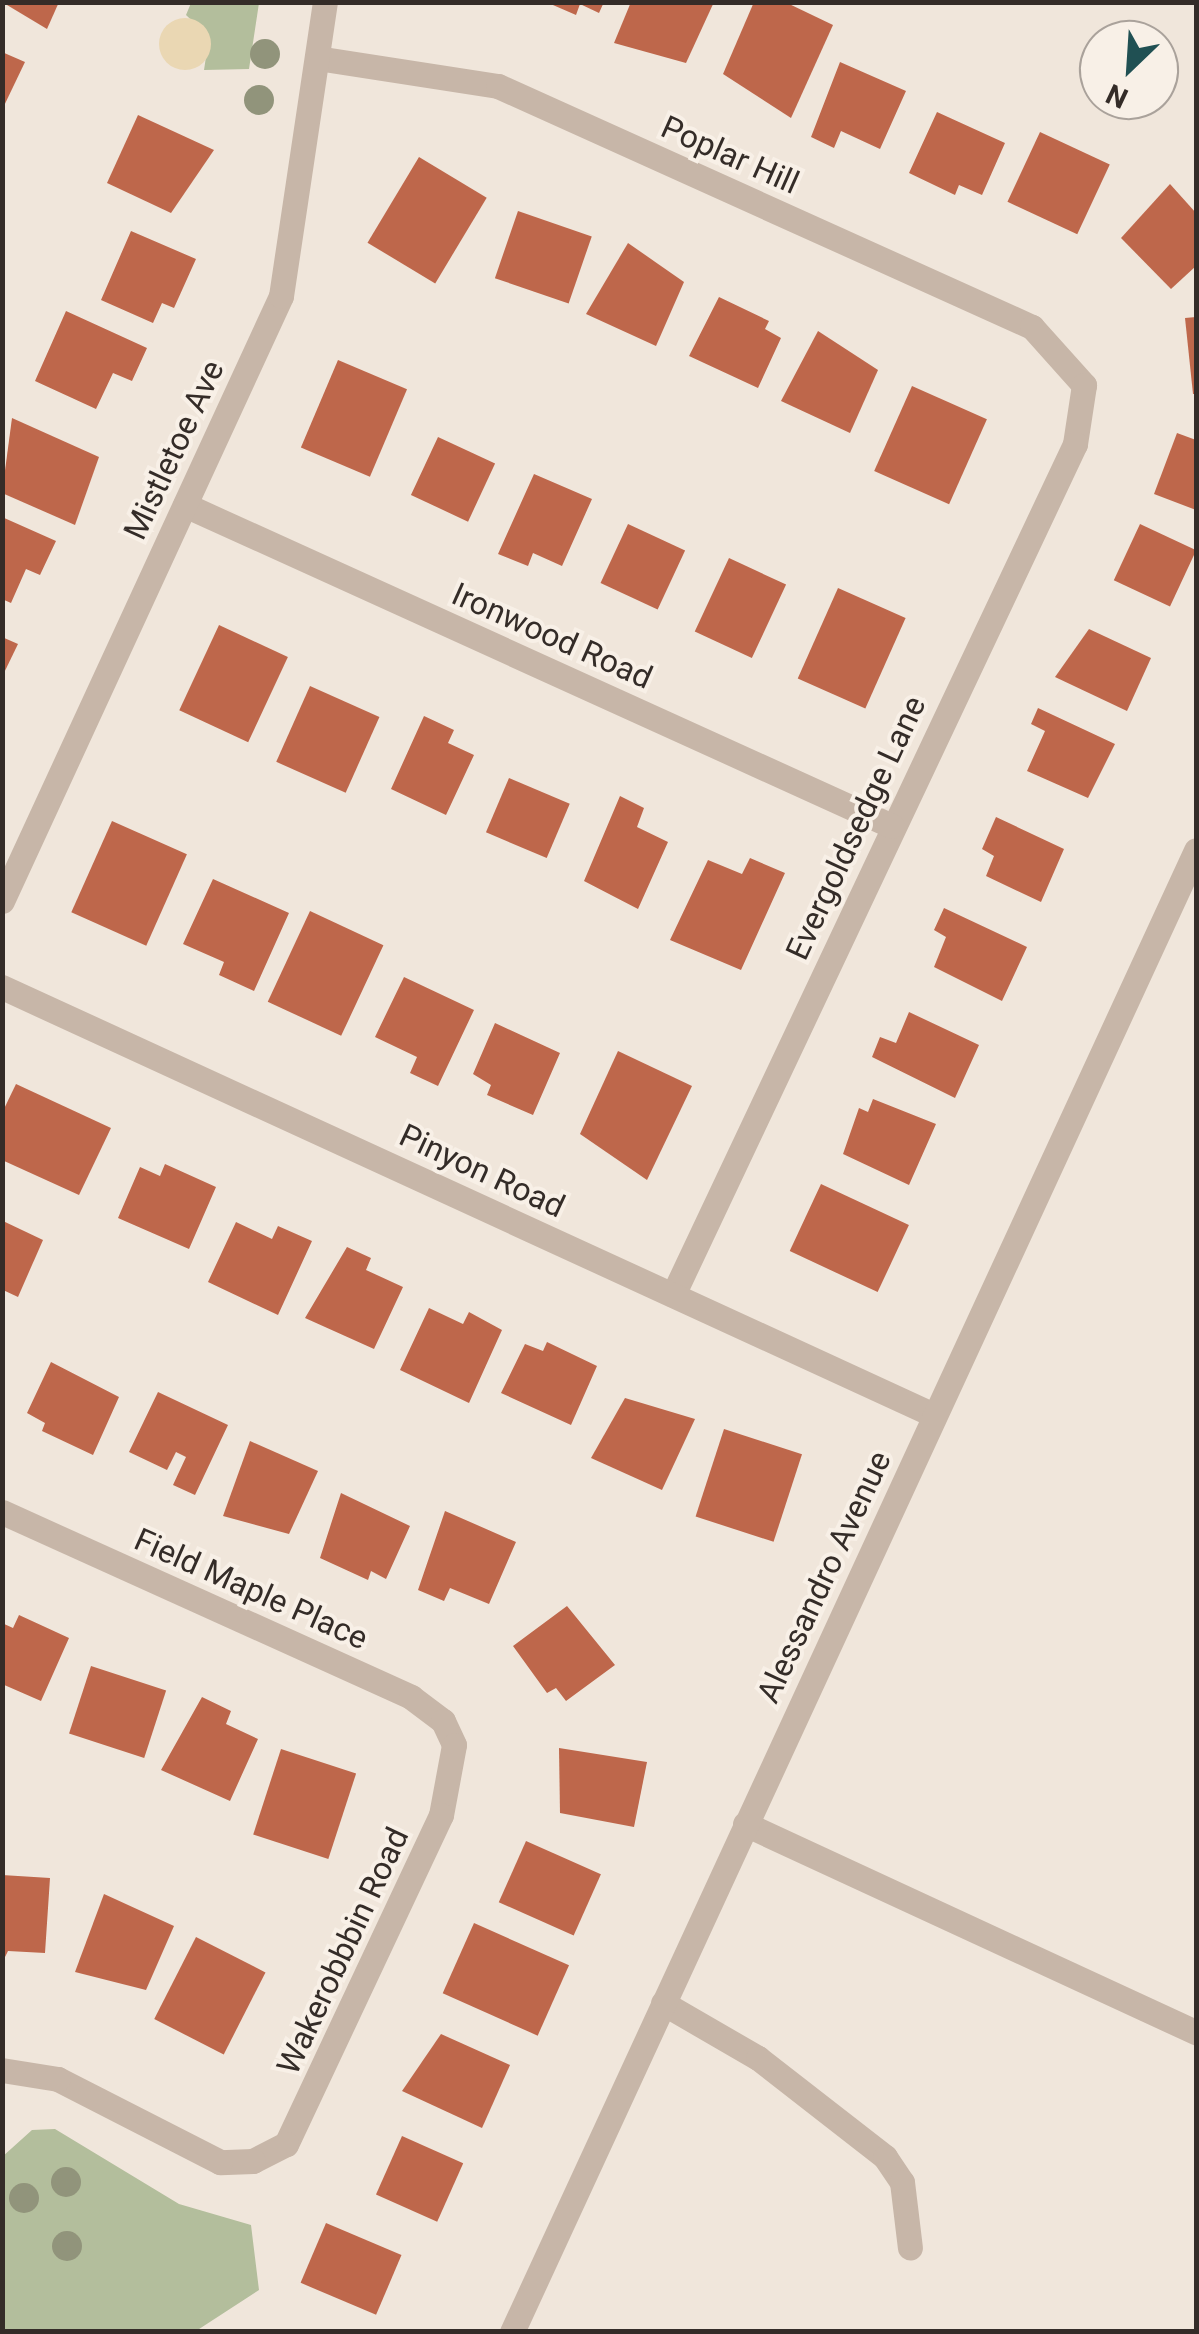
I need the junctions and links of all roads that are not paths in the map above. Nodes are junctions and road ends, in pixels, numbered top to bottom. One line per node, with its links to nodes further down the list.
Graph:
1 (325, 2): 2 (street, Mistletoe Ave)
2 (316, 58): 3 (street, Poplar Hill); 4 (street, Mistletoe Ave)
3 (1084, 386): 5 (street, Evergoldsedge Lane)
4 (185, 505): 5 (street, Ironwood Road); 7 (street, Mistletoe Ave)
5 (892, 826): 9 (street, Evergoldsedge Lane)
6 (1196, 850): 10 (street, Alessandro Avenue)
7 (2, 901)
8 (2, 987): 9 (street, Pinyon Road)
9 (673, 1295): 10 (street, Pinyon Road)
10 (934, 1415): 13 (street, Alessandro Avenue)
11 (2, 1512): 12 (street, Field Maple Place)
12 (454, 1745): 16 (street, Wakerobbbin Road)
13 (745, 1824): 14 (street, Alessandro Avenue); 15 (street)
14 (663, 2003): 17 (street); 18 (street, Alessandro Avenue)
15 (1196, 2032)
16 (2, 2070)
17 (910, 2248)
18 (512, 2332)

